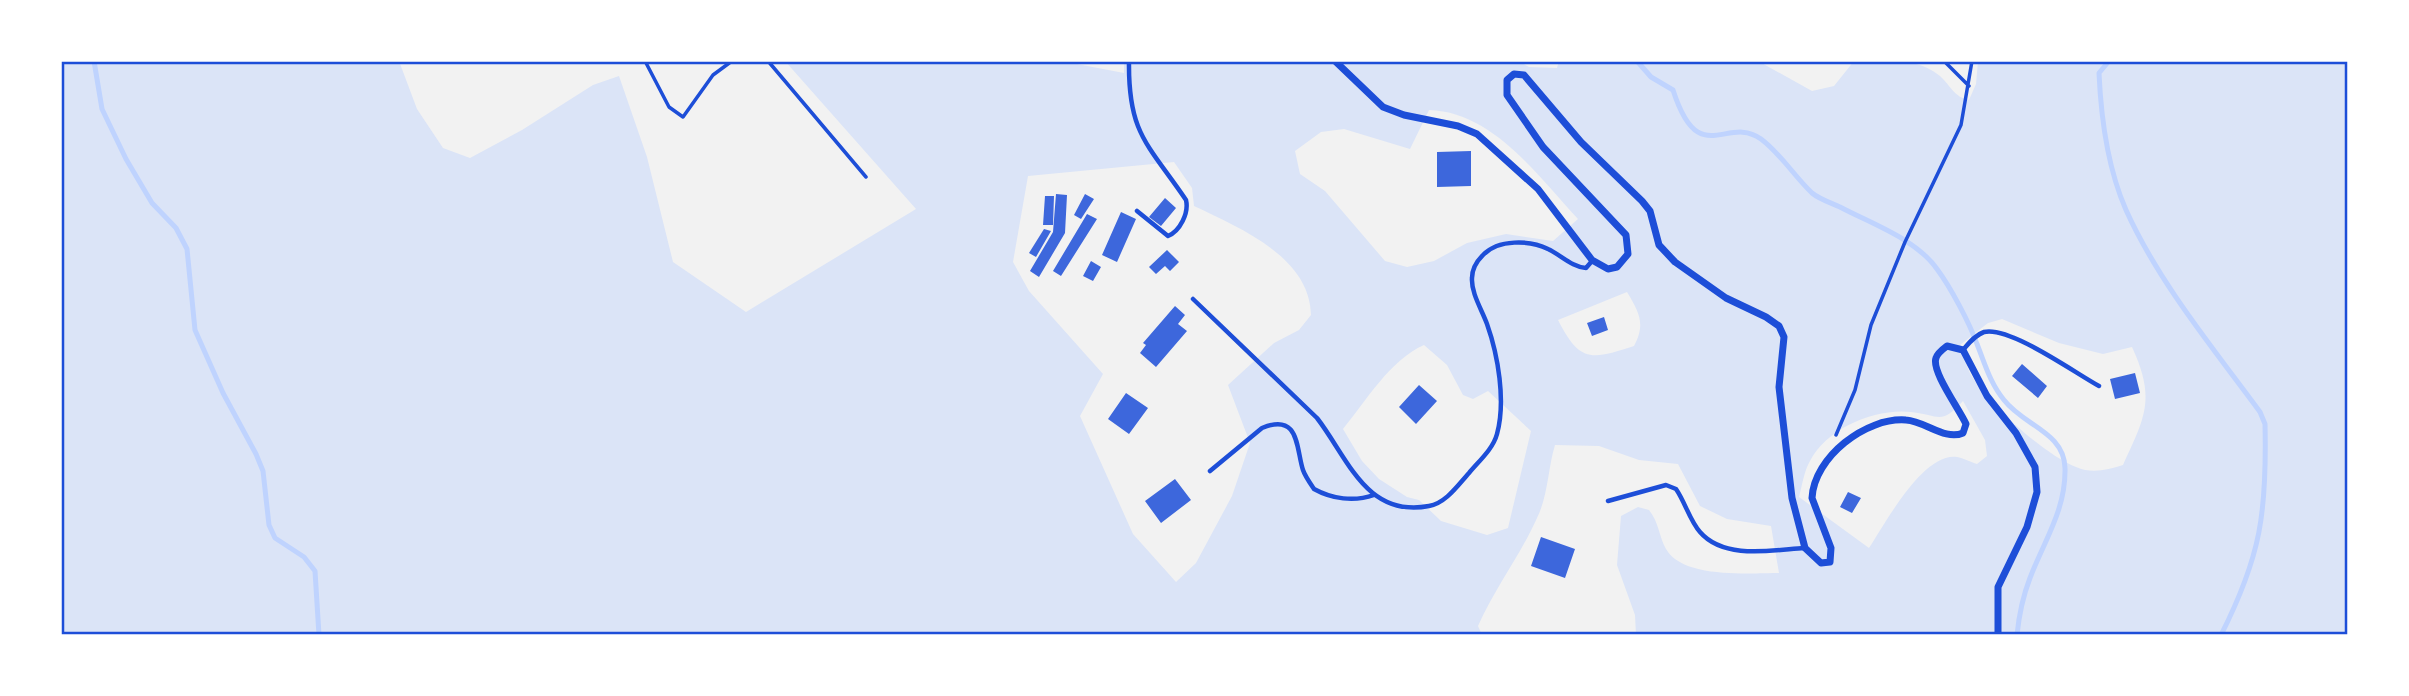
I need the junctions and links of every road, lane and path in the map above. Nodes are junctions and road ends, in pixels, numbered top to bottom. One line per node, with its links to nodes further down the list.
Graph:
1 (645, 61): 2 (path)
2 (732, 61)
3 (768, 61): 9 (path)
4 (1129, 61): 10 (lane)
5 (1335, 61): 11 (street)
6 (1944, 61): 8 (path)
7 (1972, 61): 8 (path)
8 (1969, 86): 15 (path)
9 (866, 177)
10 (1137, 211)
11 (1592, 260): 17 (lane); 19 (street)
12 (1193, 299): 17 (lane)
13 (1964, 350): 14 (lane); 15 (street); 20 (street)
14 (2099, 387)
15 (1834, 454): 19 (street)
16 (1210, 471): 17 (lane)
17 (1375, 494)
18 (1608, 501): 19 (lane)
19 (1805, 548)
20 (1998, 635)

